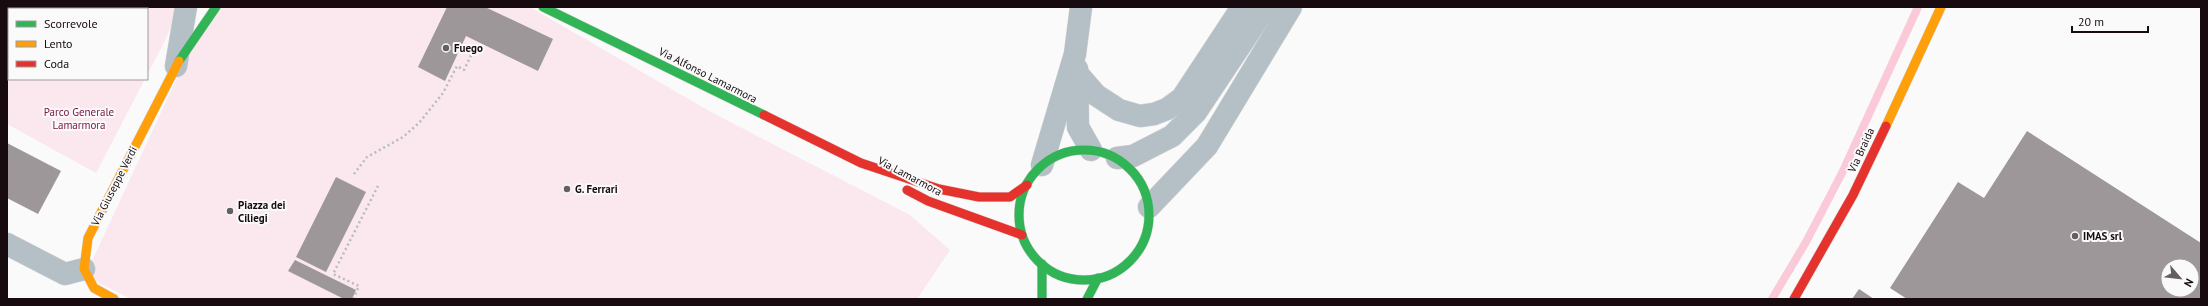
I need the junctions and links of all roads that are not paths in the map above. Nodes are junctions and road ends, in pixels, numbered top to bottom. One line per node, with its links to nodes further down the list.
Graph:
1 (186, 7): 10 (street, Via Giuseppe Verdi)
2 (216, 7): 10 (street, Via Giuseppe Verdi)
3 (544, 7): 13 (street, Via Alfonso Lamarmora)
4 (1081, 7): 9 (street)
5 (1242, 7): 9 (street)
6 (1266, 7): 12 (street)
7 (1291, 7): 16 (street)
8 (1941, 7): 25 (street, Via Braida)
9 (1076, 63): 11 (street); 14 (street)
10 (176, 66): 20 (street, Via Giuseppe Verdi)
11 (1091, 150): 12 (street); 14 (street)
12 (1117, 158): 16 (street)
13 (861, 164): 15 (street, Via Lamarmora); 17 (street, Via Lamarmora)
14 (1042, 165): 15 (street)
15 (1027, 185): 17 (street)
16 (1149, 207): 21 (street)
17 (1022, 235): 19 (street)
18 (7, 244): 20 (street)
19 (1042, 264): 21 (street); 23 (street)
20 (84, 269): 22 (street)
21 (1098, 278): 24 (street)
22 (114, 299)
23 (1042, 299)
24 (1087, 299)
25 (1794, 299)

